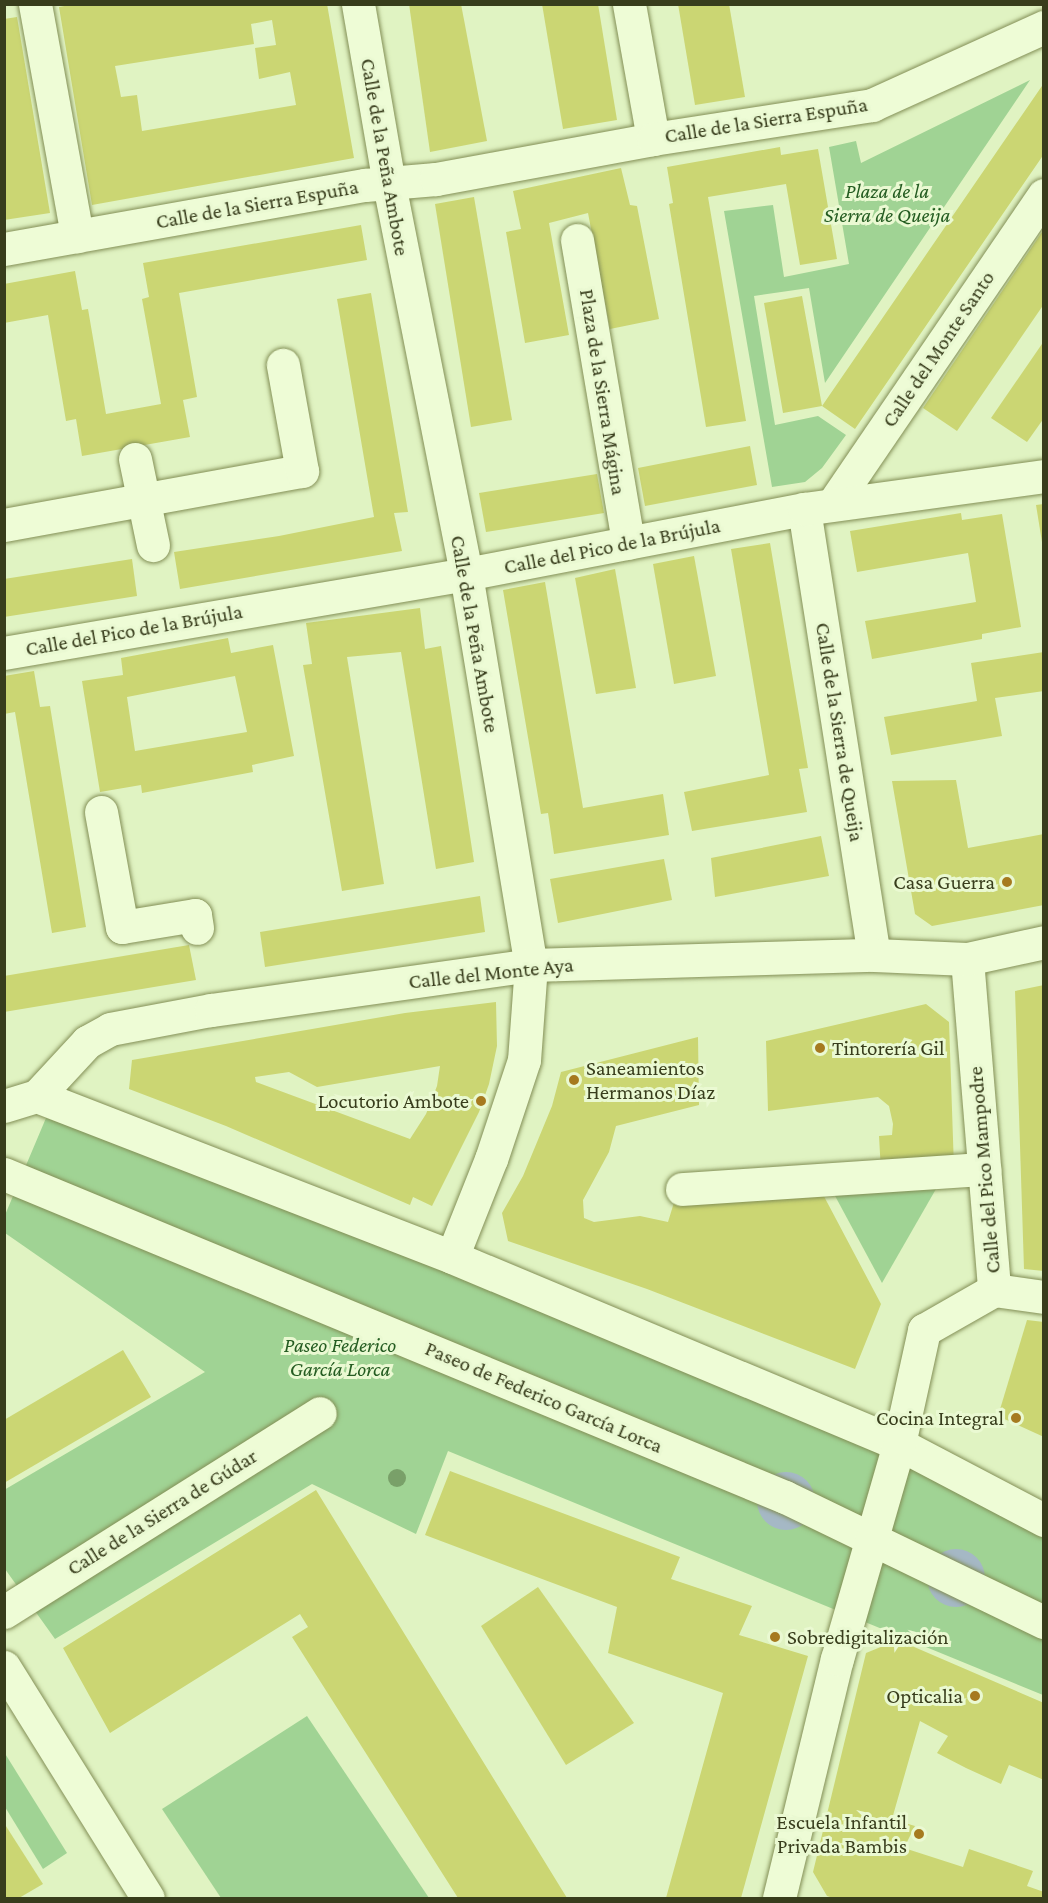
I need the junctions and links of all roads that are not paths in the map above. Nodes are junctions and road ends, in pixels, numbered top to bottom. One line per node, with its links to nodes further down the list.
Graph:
1 (35, 4): 8 (street)
2 (358, 4): 6 (street, Calle de la Peña Ambote)
3 (629, 4): 5 (street, Calle de la Sierra Espuña)
4 (1044, 27): 5 (street, Calle de la Sierra Espuña)
5 (653, 139): 6 (street, Calle de la Sierra Espuña)
6 (389, 184): 8 (street, Calle de la Sierra Espuña); 19 (street, Calle de la Peña Ambote)
7 (1044, 195): 15 (street, Calle del Monte Santo)
8 (77, 236): 10 (street, Calle de la Sierra Espuña)
9 (577, 240): 17 (street, Plaza de la Sierra Mágina)
10 (4, 249)
11 (283, 366): 14 (street)
12 (135, 459): 14 (street)
13 (1044, 476): 15 (street, Calle del Pico de la Brújula)
14 (144, 501): 16 (street); 18 (street)
15 (819, 507): 17 (street, Calle del Pico de la Brújula); 24 (street, Calle de la Sierra de Queija)
16 (4, 525)
17 (628, 543): 19 (street, Calle del Pico de la Brújula)
18 (153, 545)
19 (466, 574): 20 (street, Calle del Pico de la Brújula); 26 (street, Calle de la Peña Ambote)
20 (4, 653)
21 (102, 812): 22 (street)
22 (197, 928)
23 (1044, 942): 25 (street, Calle del Monte Aya)
24 (874, 955): 25 (street, Calle del Monte Aya); 26 (street, Calle del Monte Aya)
25 (967, 958): 29 (street, Calle del Pico Mampodre)
26 (531, 964): 27 (street, Calle del Monte Aya); 32 (street, Calle de la Peña Ambote)
27 (37, 1096): 28 (street); 32 (street)
28 (4, 1106)
29 (984, 1169): 31 (street); 33 (street, Calle del Pico Mampodre)
30 (4, 1174): 38 (street, Paseo de Federico García Lorca)
31 (682, 1189)
32 (452, 1257): 36 (street)
33 (994, 1290): 34 (street); 36 (street, Calle del Pico Mampodre)
34 (1044, 1297)
35 (320, 1413): 39 (street, Calle de la Sierra de Gúdar)
36 (899, 1444): 37 (street); 38 (street, Calle del Pico Mampodre)
37 (1044, 1520)
38 (871, 1537): 40 (street, Paseo de Federico García Lorca); 43 (street, Calle del Pico Mampodre)
39 (4, 1612)
40 (1044, 1622)
41 (4, 1667): 42 (street)
42 (148, 1899)
43 (780, 1899)

